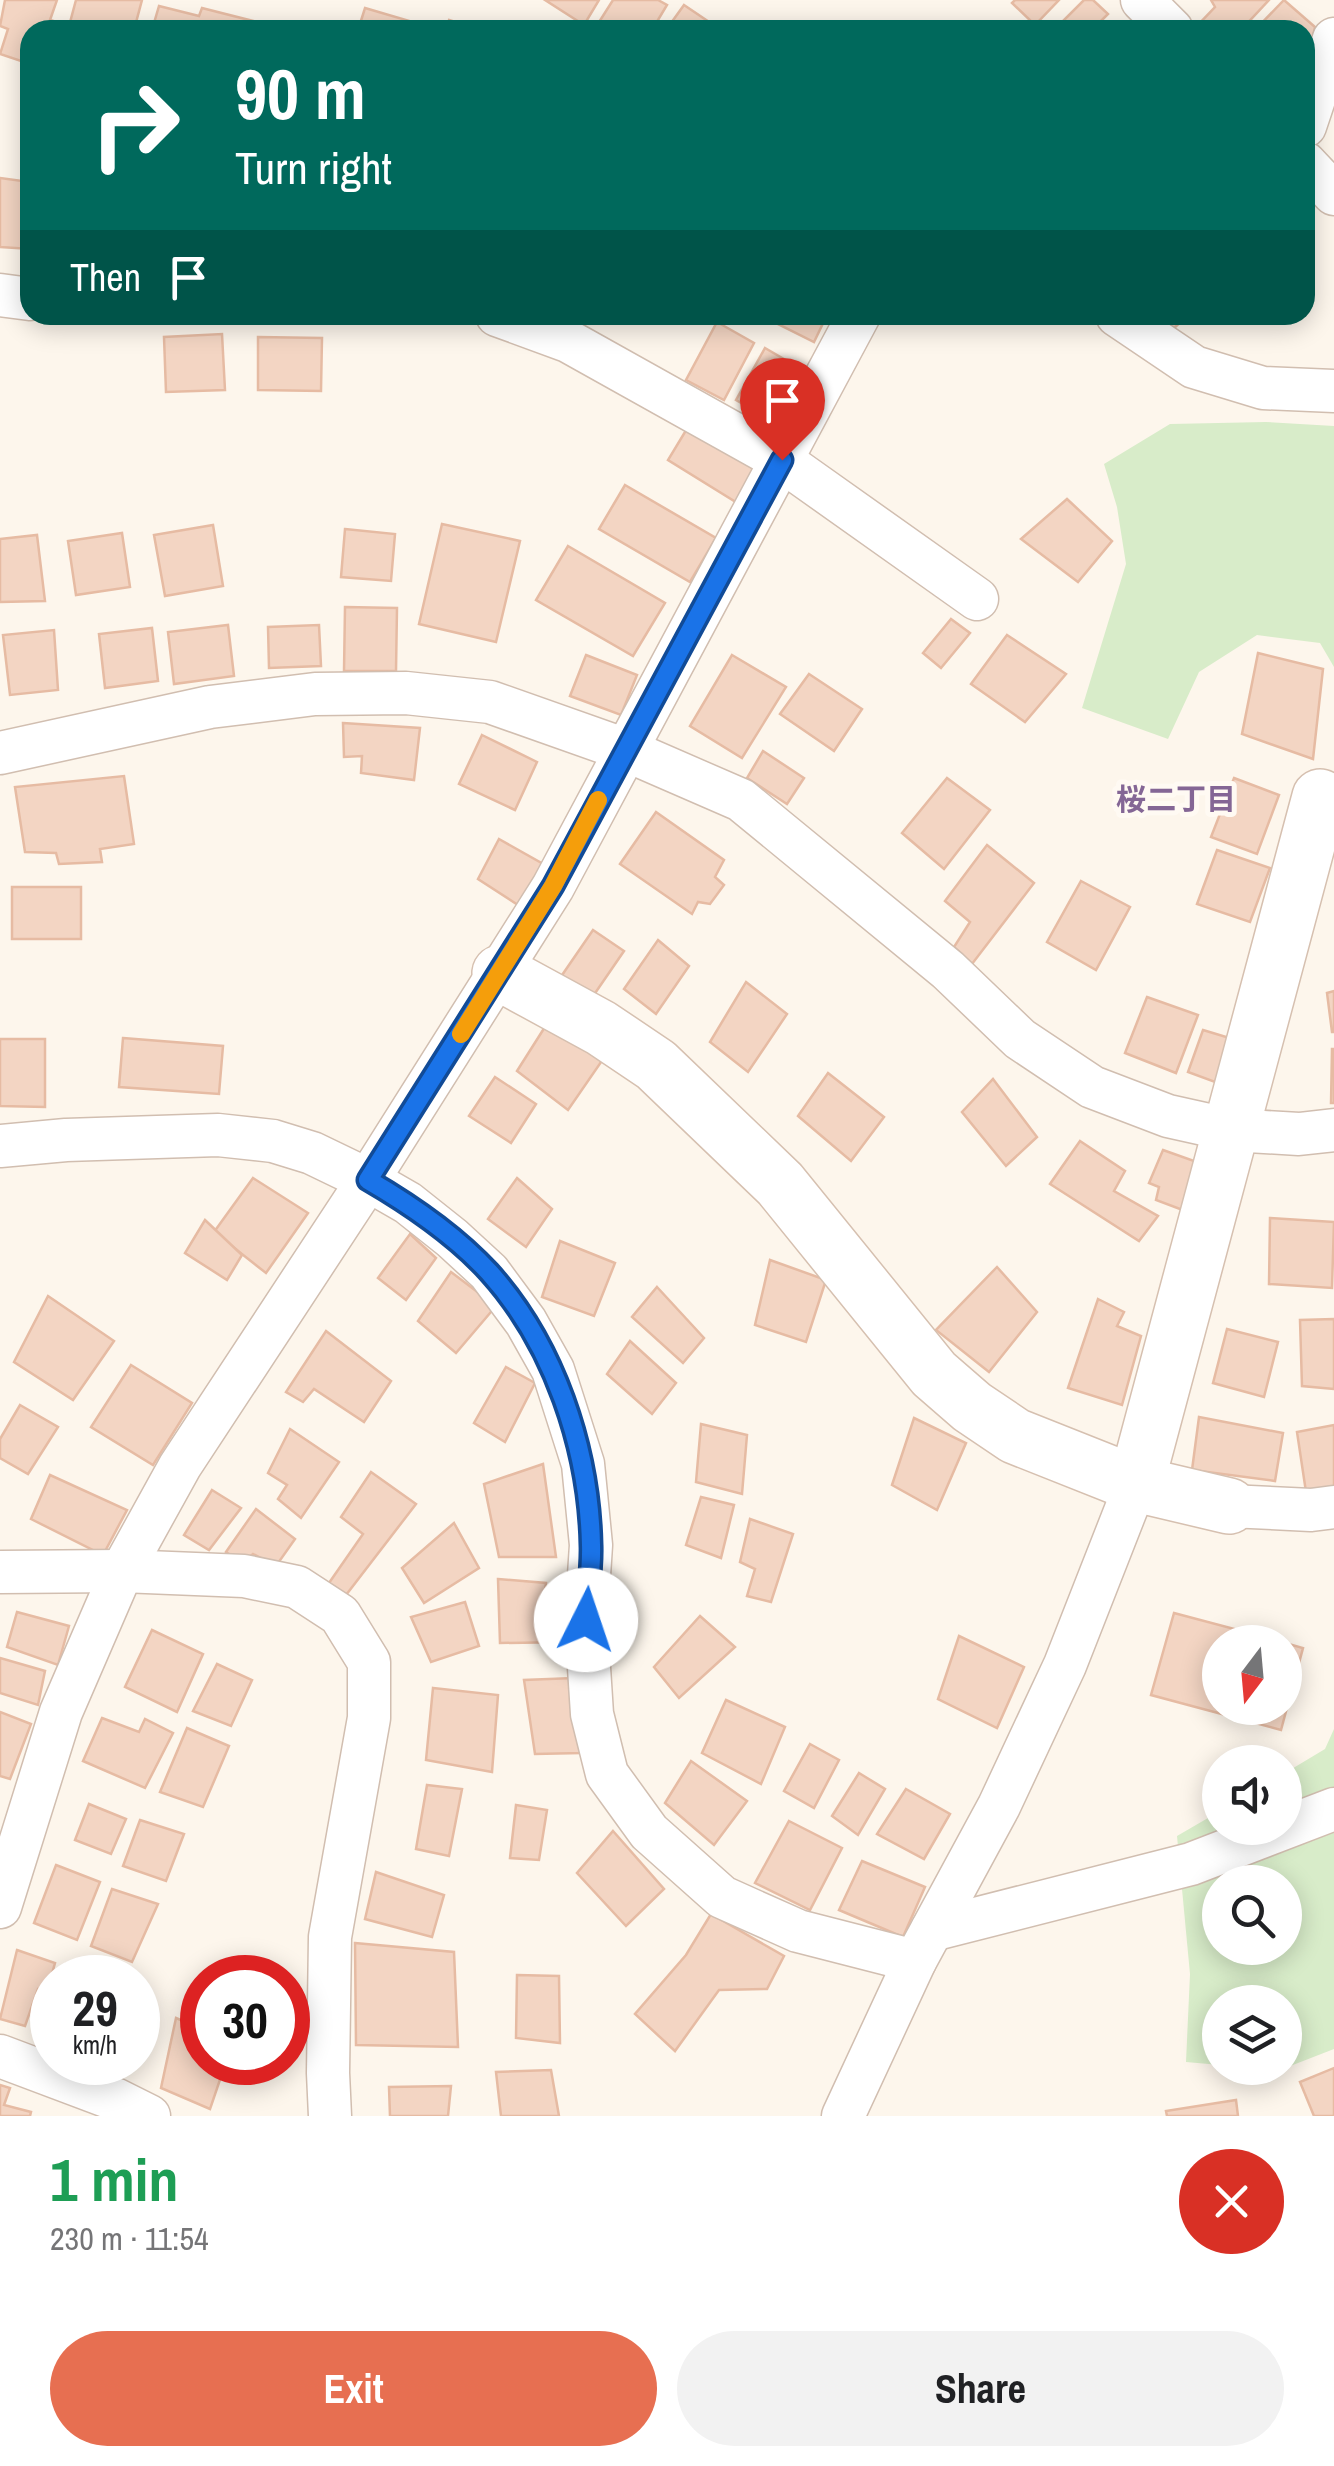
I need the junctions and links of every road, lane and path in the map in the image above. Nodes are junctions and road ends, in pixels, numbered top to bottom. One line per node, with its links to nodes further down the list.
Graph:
1 (1142, 0): 2 (street)
2 (1162, 20)
3 (1334, 39): 4 (street)
4 (1315, 96)
5 (1315, 174): 6 (street)
6 (1334, 194)
7 (524, 325): 11 (street)
8 (853, 325): 11 (street)
9 (1132, 325): 10 (street)
10 (1334, 391)
11 (782, 460): 12 (street); 13 (street)
12 (977, 599)
13 (626, 750): 14 (street); 16 (street); 17 (street)
14 (0, 753)
15 (1320, 797): 17 (street)
16 (500, 973): 20 (street); 21 (street)
17 (1230, 1130): 18 (street); 21 (street)
18 (1334, 1130)
19 (0, 1146): 20 (street)
20 (368, 1180): 24 (street); 28 (street)
21 (1136, 1484): 22 (street); 28 (street)
22 (1229, 1506): 23 (street)
23 (1334, 1507)
24 (122, 1571): 25 (street); 27 (street); 31 (street)
25 (0, 1572)
26 (1334, 1809): 28 (street)
27 (0, 1907)
28 (924, 1945): 32 (street)
29 (0, 2056): 30 (street)
30 (149, 2116)
31 (330, 2116)
32 (842, 2116)

